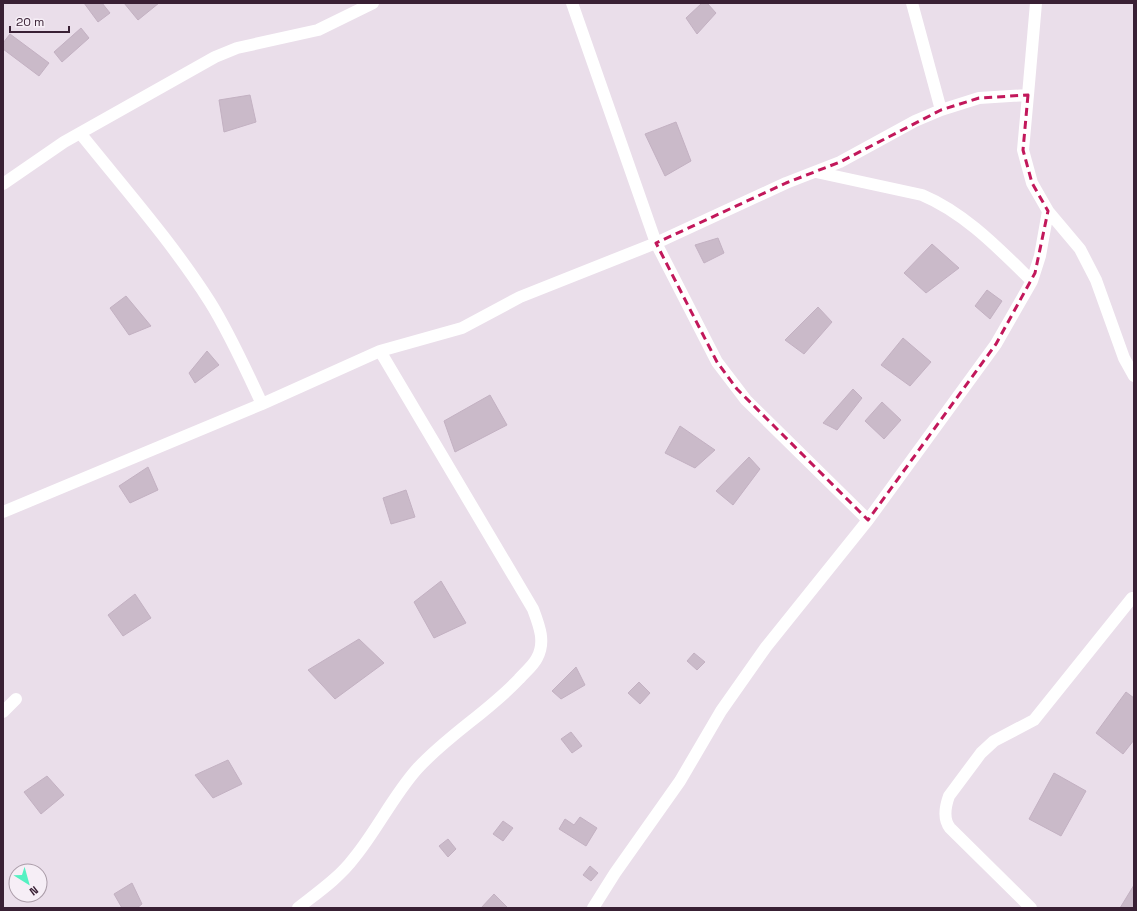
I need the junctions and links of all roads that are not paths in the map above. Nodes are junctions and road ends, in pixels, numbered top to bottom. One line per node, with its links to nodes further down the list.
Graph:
1 (373, 3): 7 (street)
2 (572, 3): 11 (street)
3 (912, 3): 6 (street)
4 (1036, 3): 5 (street)
5 (1028, 95): 6 (street); 10 (street)
6 (941, 110): 8 (street)
7 (80, 133): 9 (street); 15 (street)
8 (816, 172): 11 (street); 12 (street)
9 (3, 184)
10 (1048, 211): 12 (street); 14 (street)
11 (656, 243): 13 (street); 17 (street)
12 (1032, 281): 17 (street)
13 (380, 351): 15 (street); 21 (street)
14 (1134, 376)
15 (262, 404): 16 (street)
16 (3, 512)
17 (868, 520): 22 (street)
18 (1132, 598): 23 (street)
19 (16, 699): 20 (street)
20 (3, 712)
21 (298, 908)
22 (593, 908)
23 (1031, 908)

